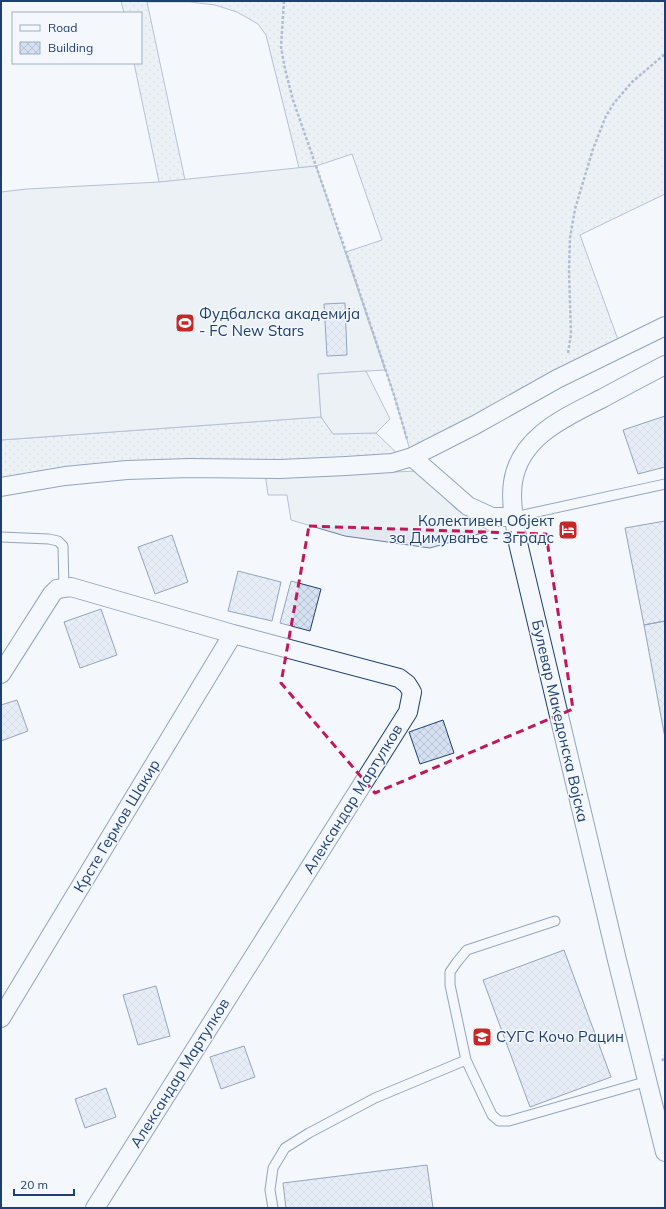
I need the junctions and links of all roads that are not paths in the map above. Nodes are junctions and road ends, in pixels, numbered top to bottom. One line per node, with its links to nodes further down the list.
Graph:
1 (665, 326): 3 (street)
2 (665, 365): 6 (street, Булевар Македонска Војска)
3 (412, 457): 5 (street); 6 (street)
4 (665, 484): 6 (lane)
5 (1, 487)
6 (514, 517): 14 (street, Булевар Македонска Војска)
7 (1, 537): 8 (lane)
8 (67, 587): 9 (street, Александар Мартулков); 10 (street)
9 (233, 634): 12 (street, Крсте Гермов Шакир); 16 (street, Александар Мартулков)
10 (1, 674)
11 (555, 921): 13 (lane)
12 (1, 1018)
13 (466, 1060): 14 (lane); 17 (lane)
14 (648, 1081): 15 (street, Булевар Македонска Војска)
15 (665, 1152)
16 (96, 1208)
17 (273, 1208)

